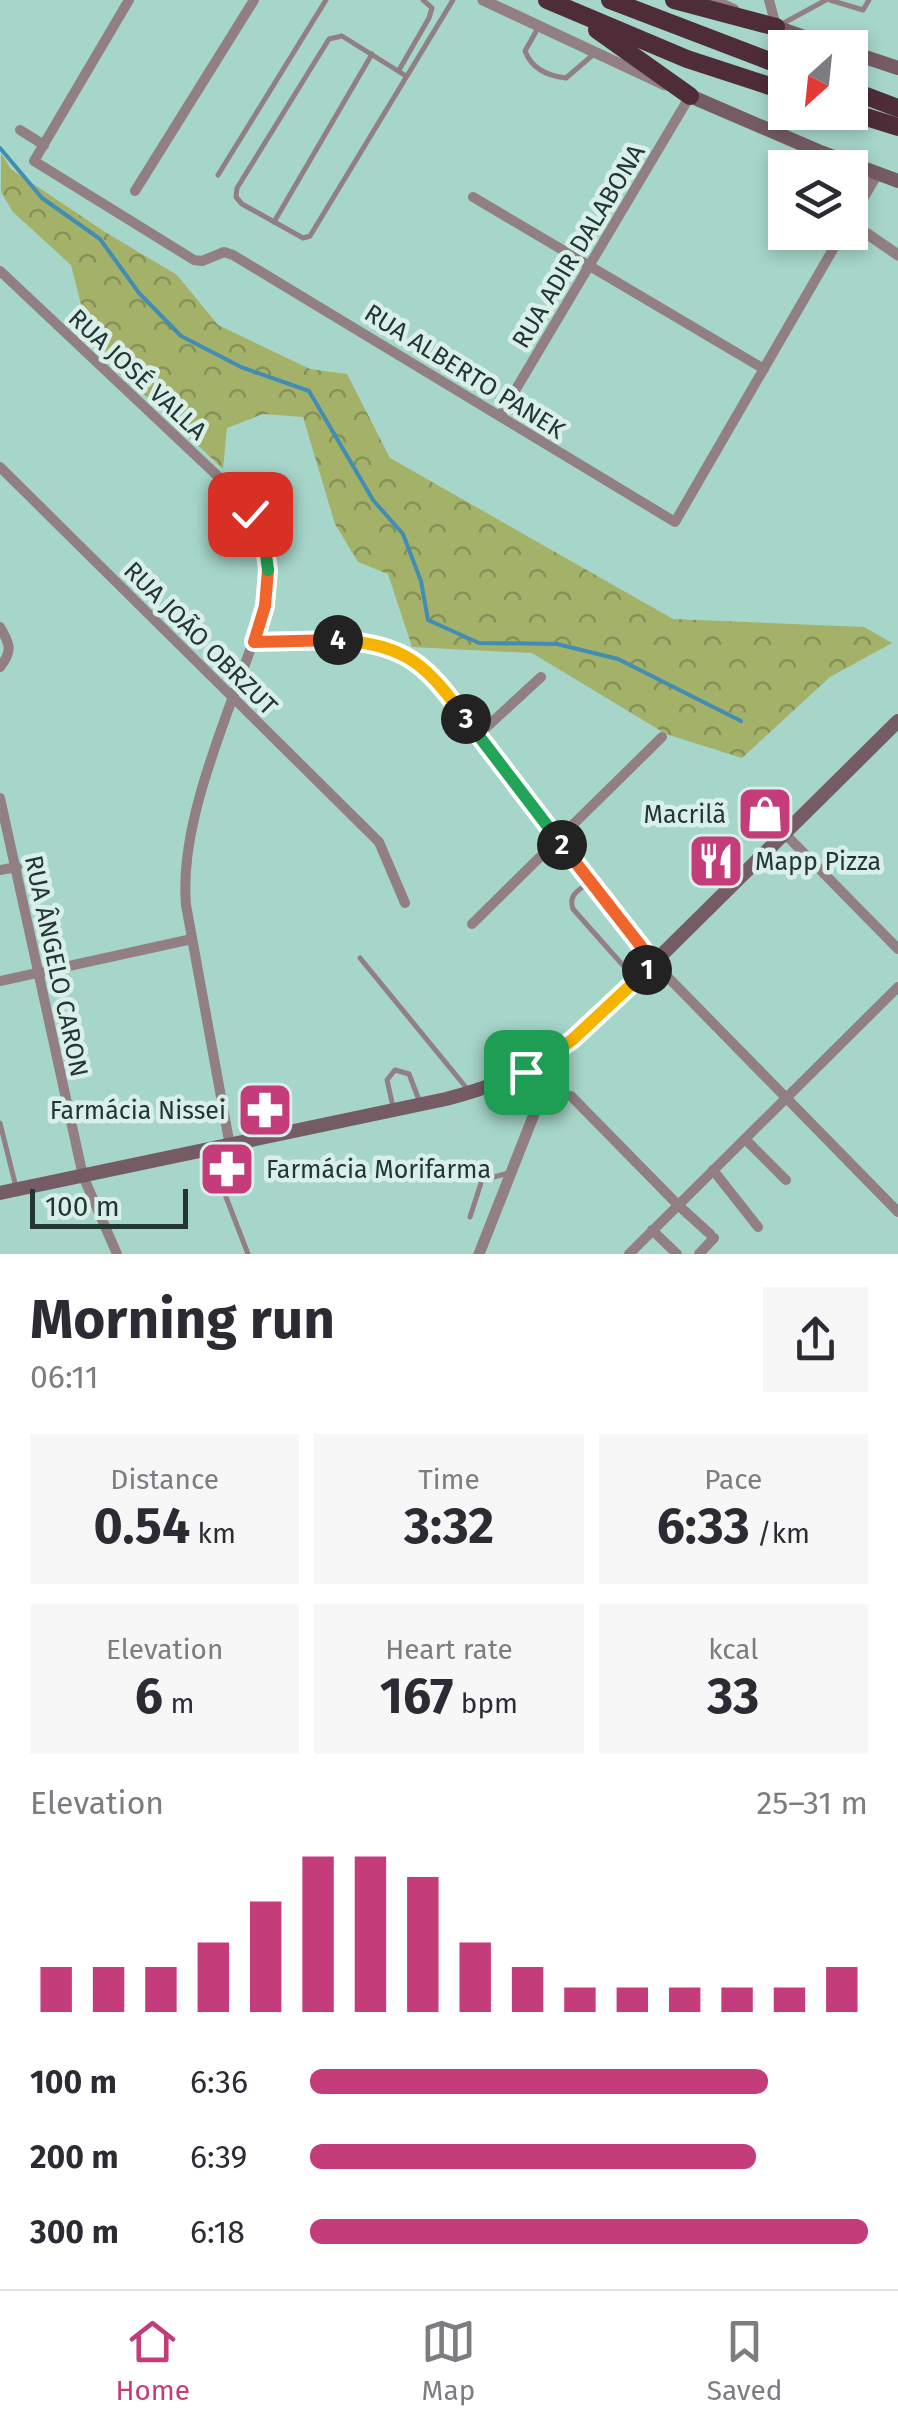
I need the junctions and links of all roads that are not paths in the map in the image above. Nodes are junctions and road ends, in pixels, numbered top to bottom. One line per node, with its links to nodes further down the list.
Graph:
1 (128, 0): 32 (street)
2 (254, 0): 36 (street)
3 (326, 0): 33 (lane)
4 (424, 0): 23 (lane)
5 (453, 0): 24 (lane)
6 (484, 0): 15 (street)
7 (547, 0): 14 (highway)
8 (610, 0): 21 (highway)
9 (674, 0): 16 (highway)
10 (714, 0): 16 (street)
11 (769, 0): 16 (street)
12 (828, 0): 13 (lane); 16 (lane)
13 (869, 0)
14 (568, 10): 25 (highway); 26 (highway)
15 (538, 28): 19 (street); 19 (lane)
16 (776, 28): 17 (main road)
17 (782, 30)
18 (372, 54): 23 (lane); 39 (lane); 39 (lane)
19 (594, 54): 26 (street)
20 (868, 58): 22 (main road)
21 (768, 60)
22 (898, 68)
23 (398, 71): 24 (lane)
24 (406, 76): 39 (lane)
25 (768, 85)
26 (690, 96): 34 (main road); 43 (street, RUA ADIR DALABONA)
27 (868, 97): 28 (highway)
28 (898, 108)
29 (868, 118): 30 (highway)
30 (898, 128)
31 (20, 130): 32 (street)
32 (44, 145): 46 (street, RUA ALBERTO PANEK)
33 (218, 174)
34 (877, 174): 35 (main road); 37 (street)
35 (898, 181)
36 (135, 190)
37 (868, 190)
38 (473, 197): 43 (street)
39 (274, 222)
40 (868, 234): 42 (street)
41 (833, 250): 45 (street)
42 (898, 255)
43 (589, 266): 45 (street); 46 (street, RUA ADIR DALABONA)
44 (0, 271): 49 (street, RUA JOSÉ VALLA)
45 (764, 369): 46 (street, RUA ALBERTO PANEK)
46 (500, 416)
47 (0, 467): 52 (street, RUA JOÃO OBRZUT)
48 (0, 627): 50 (street)
49 (254, 642): 52 (street, RUA JOSÉ VALLA); 54 (street)
50 (0, 667)
51 (541, 676): 54 (street)
52 (234, 700): 62 (street, RUA JOÃO OBRZUT); 64 (street, RUA JOSÉ VALLA)
53 (898, 722): 57 (main road)
54 (478, 735): 58 (street)
55 (662, 736): 58 (street)
56 (0, 798): 59 (street, RUA ÂNGELO CARON)
57 (784, 834): 65 (street); 67 (main road)
58 (558, 840): 61 (street); 63 (street)
59 (17, 866): 60 (street); 68 (street, RUA ÂNGELO CARON)
60 (0, 870)
61 (590, 882): 67 (street); 69 (lane)
62 (406, 902)
63 (472, 924)
64 (192, 939): 68 (street); 81 (street, RUA JOSÉ VALLA)
65 (898, 949)
66 (360, 958): 73 (lane)
67 (654, 963): 69 (main road); 75 (street)
68 (38, 972): 70 (street); 85 (street, RUA ÂNGELO CARON)
69 (636, 980): 72 (main road)
70 (0, 981)
71 (898, 987): 75 (street)
72 (532, 1069): 73 (main road); 74 (street); 78 (street)
73 (470, 1093): 76 (main road)
74 (542, 1094): 78 (street); 89 (street)
75 (786, 1098): 80 (street); 90 (street)
76 (420, 1104): 77 (main road); 77 (lane)
77 (394, 1110): 81 (main road)
78 (534, 1114): 84 (street)
79 (0, 1123): 87 (lane)
80 (744, 1139): 83 (street); 86 (street)
81 (230, 1146): 82 (main road)
82 (208, 1150): 85 (main road); 95 (lane)
83 (713, 1170): 89 (street); 92 (street)
84 (509, 1173): 91 (lane); 96 (street)
85 (83, 1176): 87 (main road); 94 (street, RUA ÂNGELO CARON)
86 (786, 1180)
87 (16, 1190): 88 (main road)
88 (0, 1194)
89 (678, 1206): 93 (street); 99 (street)
90 (898, 1212)
91 (470, 1217)
92 (758, 1227)
93 (652, 1230): 97 (street); 98 (street)
94 (117, 1254)
95 (248, 1254)
96 (479, 1254)
97 (628, 1254)
98 (677, 1254)
99 (699, 1254)

